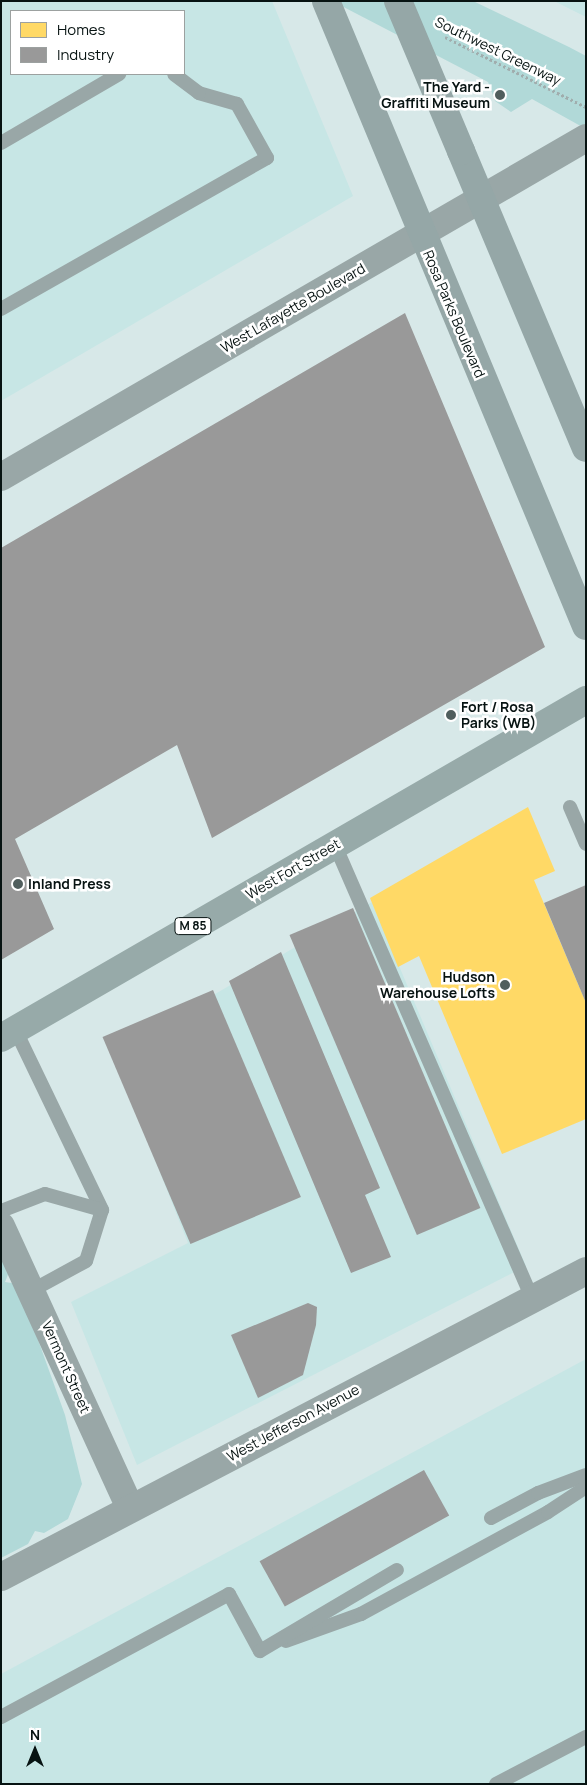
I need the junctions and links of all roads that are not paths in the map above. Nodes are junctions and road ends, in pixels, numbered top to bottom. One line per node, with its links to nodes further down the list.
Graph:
1 (326, 1): 8 (main road, Rosa Parks Boulevard)
2 (398, 1): 7 (main road, bridge)
3 (117, 75): 6 (lane)
4 (175, 75): 9 (lane)
5 (586, 138): 7 (street, West Lafayette Boulevard)
6 (1, 143)
7 (481, 199): 8 (street, West Lafayette Boulevard); 10 (main road)
8 (420, 234): 11 (street, West Lafayette Boulevard); 12 (main road, Rosa Parks Boulevard)
9 (1, 309)
10 (586, 448)
11 (1, 477)
12 (586, 626)
13 (586, 700): 15 (main road, West Fort Street / M 85)
14 (570, 807): 16 (lane)
15 (335, 844): 17 (main road, West Fort Street / M 85); 23 (lane)
16 (586, 844)
17 (8, 1034): 18 (lane)
18 (102, 1210): 19 (lane); 22 (lane)
19 (1, 1211)
20 (1, 1226): 22 (street, Vermont Street)
21 (586, 1271): 23 (street, West Jefferson Avenue)
22 (31, 1291): 26 (street, Vermont Street)
23 (532, 1299): 26 (street, West Jefferson Avenue)
24 (586, 1475): 27 (lane)
25 (586, 1487): 30 (lane)
26 (130, 1508): 29 (street, West Jefferson Avenue)
27 (491, 1518)
28 (397, 1570): 30 (lane)
29 (1, 1577)
30 (260, 1651): 31 (lane)
31 (1, 1717)
32 (586, 1737): 33 (lane)
33 (496, 1784)

